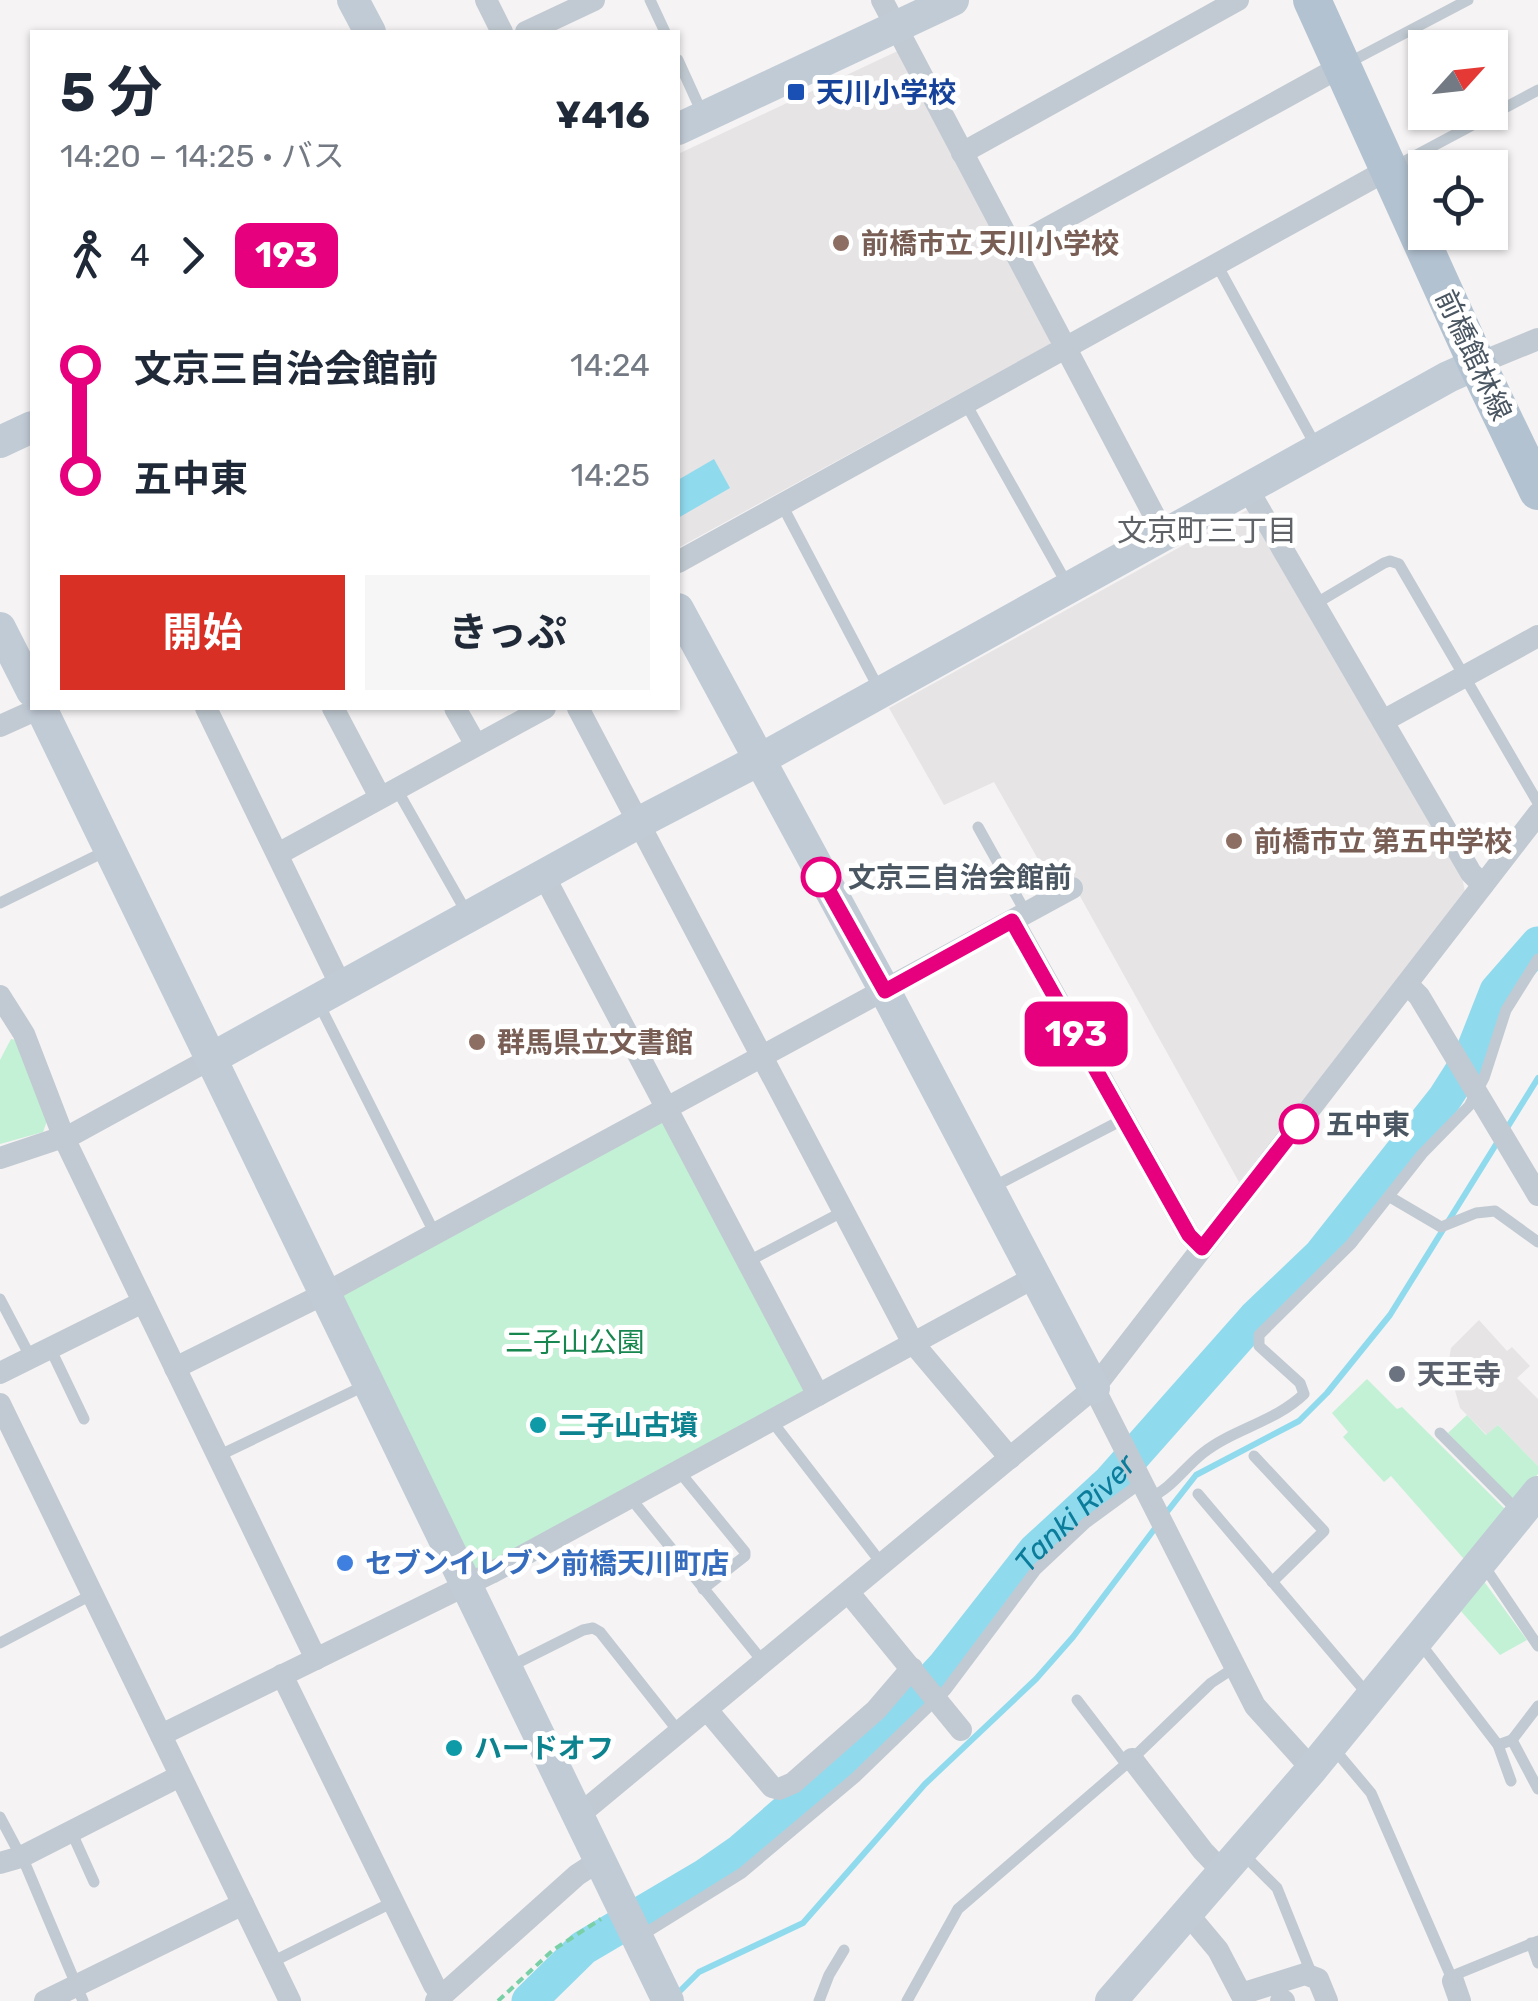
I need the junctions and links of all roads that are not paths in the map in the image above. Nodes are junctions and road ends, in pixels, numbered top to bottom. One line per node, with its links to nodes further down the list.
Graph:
1 (353, 0): 10 (street)
2 (486, 0): 11 (street)
3 (594, 0): 12 (street)
4 (650, 0): 13 (lane)
5 (953, 0): 9 (street)
6 (1238, 0): 18 (street)
7 (1312, 0): 14 (main road, 前橋館林線)
8 (1468, 0): 14 (lane)
9 (889, 14): 17 (street); 18 (street)
10 (369, 30)
11 (501, 30)
12 (530, 30)
13 (664, 30)
14 (1342, 66): 19 (main road, 前橋館林線); 20 (street)
15 (680, 70): 17 (lane)
16 (1538, 90): 19 (lane)
17 (691, 123)
18 (962, 153): 20 (street)
19 (1389, 170): 21 (street); 24 (main road, 前橋館林線)
20 (1011, 248): 23 (street)
21 (1216, 263): 23 (street); 28 (lane)
22 (1538, 339): 24 (street)
23 (1066, 350): 25 (street); 32 (street)
24 (1477, 364): 28 (street); 29 (main road, 前橋館林線)
25 (966, 404): 31 (street); 34 (lane)
26 (30, 428): 27 (street)
27 (0, 442)
28 (1318, 449): 30 (street)
29 (1536, 482)
30 (1247, 488): 32 (street); 35 (street)
31 (782, 505): 33 (street); 41 (lane)
32 (1165, 536): 34 (street)
33 (680, 561)
34 (1070, 588): 41 (street)
35 (1315, 604): 39 (lane); 49 (street)
36 (680, 613): 52 (street)
37 (0, 628): 40 (street)
38 (1538, 636): 39 (street)
39 (1464, 676): 49 (street); 54 (lane)
40 (30, 687)
41 (880, 693): 52 (street)
42 (36, 710): 50 (street)
43 (42, 710): 58 (street)
44 (207, 710): 59 (street)
45 (334, 710): 53 (street)
46 (456, 710): 51 (street)
47 (541, 710): 51 (street)
48 (579, 710): 56 (street)
49 (1383, 721): 61 (street)
50 (0, 726)
51 (476, 745): 53 (street)
52 (757, 761): 56 (street); 68 (street)
53 (388, 792): 59 (street); 65 (lane)
54 (1538, 803)
55 (1538, 814): 61 (street)
56 (638, 823): 60 (street); 72 (street)
57 (978, 827): 64 (lane)
58 (110, 850): 63 (lane); 73 (street)
59 (278, 854): 69 (street)
60 (544, 876): 65 (street); 75 (street)
61 (1483, 885): 67 (street)
62 (1072, 888): 64 (street)
63 (0, 903)
64 (1019, 917): 68 (street); 76 (street)
65 (469, 918): 69 (street)
66 (1538, 960): 74 (lane)
67 (1408, 985): 74 (street); 85 (street)
68 (885, 991): 72 (street); 79 (street)
69 (329, 993): 73 (street); 83 (lane)
70 (0, 996): 71 (street)
71 (8, 1025): 77 (street)
72 (761, 1055): 75 (street); 82 (street)
73 (212, 1058): 77 (street); 88 (street)
74 (1476, 1094): 80 (street); 81 (lane)
75 (666, 1106): 83 (street); 86 (street)
76 (1124, 1118): 79 (lane); 85 (street)
77 (64, 1138): 78 (street); 90 (street)
78 (0, 1158)
79 (988, 1190): 87 (street)
80 (1538, 1195)
81 (1390, 1197): 84 (lane); 106 (lane)
82 (844, 1210): 86 (lane); 91 (street)
83 (436, 1234): 88 (street)
84 (1538, 1242)
85 (1202, 1248): 96 (street)
86 (746, 1262): 97 (street)
87 (1035, 1276): 91 (street); 96 (street)
88 (324, 1294): 93 (street); 95 (street)
89 (0, 1299): 92 (lane)
90 (143, 1302): 92 (street); 93 (street)
91 (913, 1343): 97 (street); 104 (street)
92 (40, 1353): 94 (street); 99 (lane)
93 (175, 1368): 102 (street)
94 (0, 1374)
95 (368, 1384): 102 (lane); 113 (street)
96 (1094, 1388): 104 (street); 106 (street)
97 (818, 1395): 100 (street)
98 (0, 1404): 116 (street)
99 (84, 1418)
100 (770, 1420): 105 (street); 111 (lane)
101 (1440, 1433): 109 (lane)
102 (218, 1456): 120 (street)
103 (1254, 1456): 112 (lane)
104 (1010, 1458): 111 (street)
105 (678, 1470): 108 (street); 114 (lane)
106 (1145, 1490): 124 (street); 127 (lane)
107 (1198, 1494): 112 (lane)
108 (632, 1495): 113 (street); 114 (lane)
109 (1529, 1503): 110 (street)
110 (1481, 1561): 117 (street); 119 (lane)
111 (882, 1564): 115 (street)
112 (1272, 1582): 126 (lane)
113 (466, 1585): 120 (street); 122 (street)
114 (703, 1589): 121 (lane)
115 (849, 1593): 121 (street); 123 (street)
116 (94, 1594): 118 (lane); 133 (street)
117 (1418, 1640): 126 (street); 135 (lane)
118 (0, 1643)
119 (1538, 1646)
120 (316, 1659): 125 (street)
121 (764, 1663): 130 (street)
122 (507, 1668): 132 (lane); 141 (street)
123 (912, 1668): 127 (street); 130 (street)
124 (1234, 1668): 136 (street); 137 (lane)
125 (282, 1676): 133 (street); 148 (street)
126 (1371, 1698): 136 (street)
127 (937, 1700): 131 (street); 151 (lane)
128 (1077, 1700): 137 (lane)
129 (1538, 1706): 134 (lane)
130 (708, 1711): 132 (street)
131 (961, 1730)
132 (680, 1734): 141 (street)
133 (161, 1735): 138 (street)
134 (1512, 1740): 135 (lane); 140 (lane)
135 (1498, 1745): 139 (lane)
136 (1322, 1757): 146 (street); 157 (lane)
137 (1129, 1761): 146 (street); 165 (lane)
138 (180, 1776): 143 (street); 149 (street)
139 (1511, 1781)
140 (1538, 1789)
141 (579, 1815): 145 (street)
142 (0, 1816): 144 (lane)
143 (70, 1831): 144 (street); 147 (lane)
144 (10, 1860): 158 (lane)
145 (600, 1860): 151 (street); 160 (street)
146 (1232, 1862): 150 (street); 156 (lane)
147 (94, 1882)
148 (393, 1902): 154 (lane); 160 (street)
149 (243, 1904): 154 (street); 158 (street)
150 (1188, 1912): 156 (street); 161 (street)
151 (638, 1937): 159 (street)
152 (1534, 1942): 155 (lane); 157 (lane)
153 (844, 1950): 164 (lane)
154 (271, 1962): 163 (street)
155 (1538, 1963)
156 (1312, 1975): 166 (street)
157 (1457, 1991)
158 (80, 1993): 162 (street)
159 (659, 1997)
160 (439, 1998)
161 (1114, 2000)
162 (45, 2001)
163 (290, 2001)
164 (819, 2001)
165 (907, 2001)
166 (1327, 2001)

